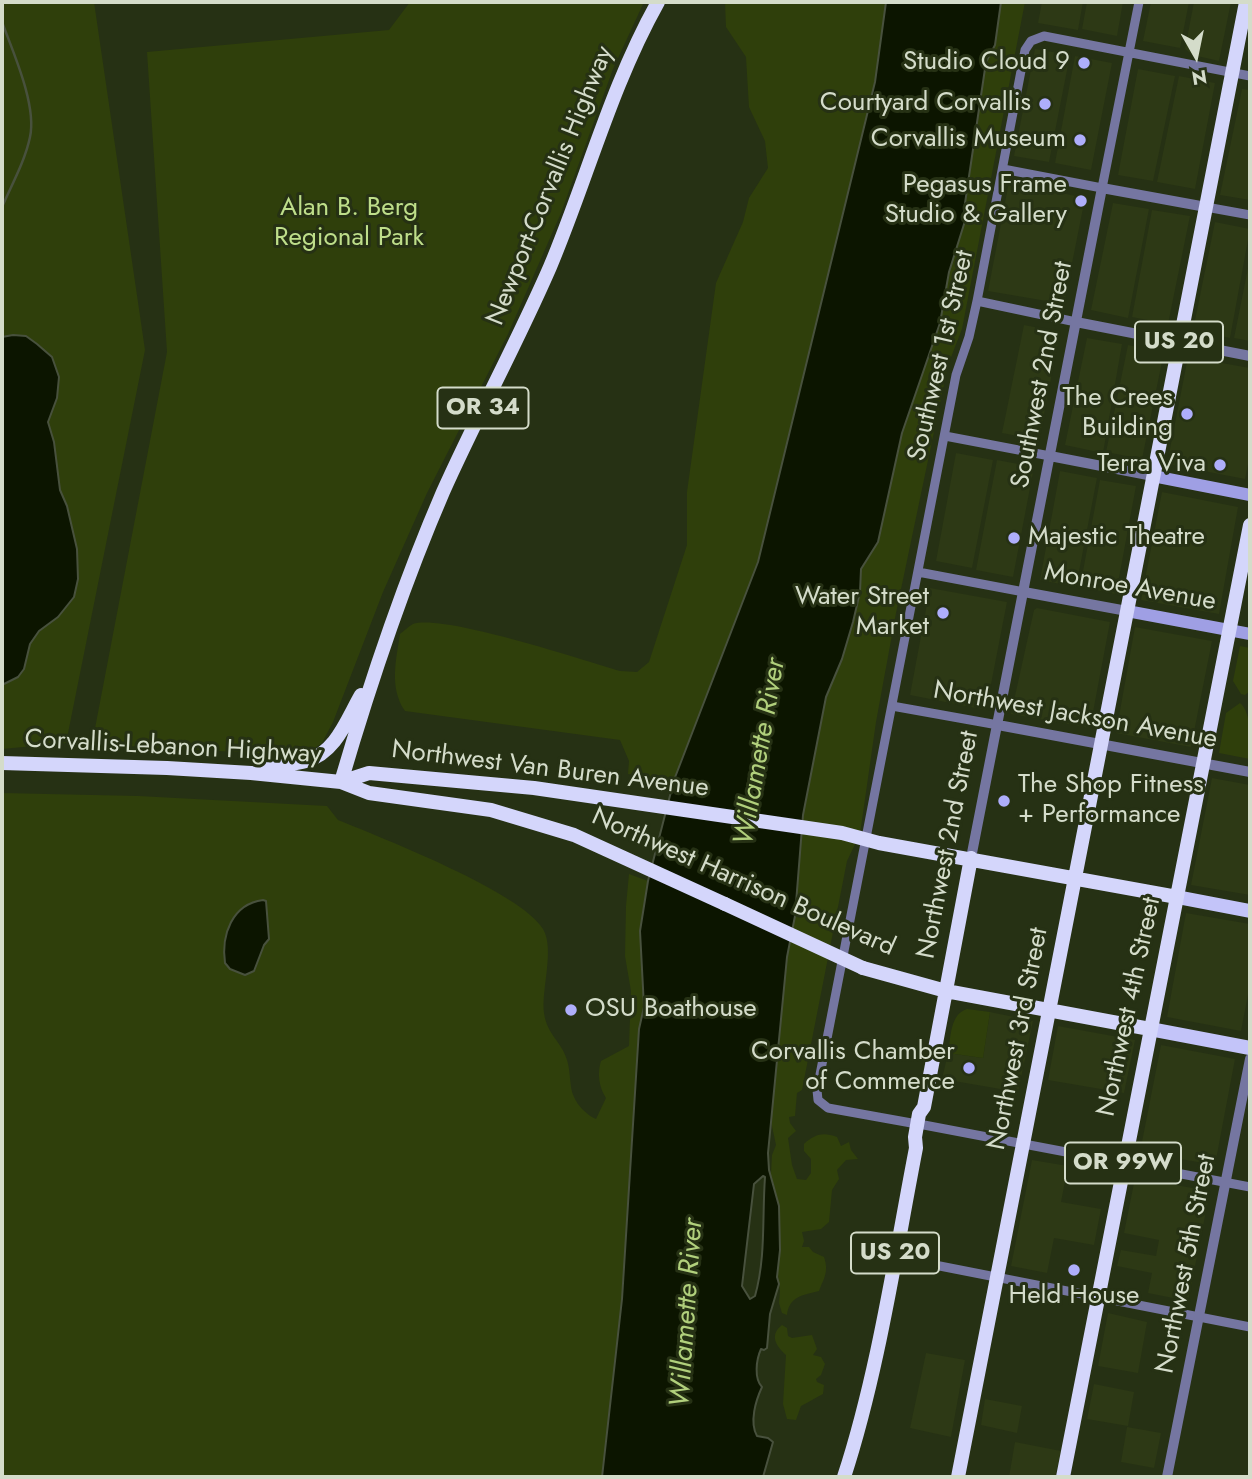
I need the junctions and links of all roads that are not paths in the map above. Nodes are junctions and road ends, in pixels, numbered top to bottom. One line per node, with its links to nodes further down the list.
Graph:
1 (658, 2): 25 (highway, Newport-Corvallis Highway / OR 34)
2 (1139, 2): 4 (street, Southwest 2nd Street)
3 (1246, 2): 5 (highway, US 20)
4 (1128, 52): 5 (street); 7 (street, Southwest 1st Street); 8 (street, Southwest 2nd Street)
5 (1232, 73): 6 (street); 9 (highway, US 20)
6 (1250, 76)
7 (1003, 169): 8 (street); 11 (street, Southwest 1st Street)
8 (1102, 188): 9 (street); 12 (street, Southwest 2nd Street)
9 (1206, 207): 10 (street); 13 (highway, US 20)
10 (1250, 215)
11 (977, 301): 12 (street); 15 (street, Southwest 1st Street)
12 (1076, 322): 13 (street); 16 (street, Southwest 2nd Street)
13 (1179, 342): 14 (street); 17 (highway, US 20)
14 (1250, 356)
15 (945, 436): 16 (street); 20 (street, Southwest 1st Street)
16 (1050, 456): 17 (street); 21 (street, Southwest 2nd Street)
17 (1153, 476): 18 (main road); 22 (highway, US 20)
18 (1250, 495)
19 (1250, 525): 23 (highway, Northwest 4th Street)
20 (918, 572): 21 (street, Monroe Avenue); 26 (street, Southwest 1st Street)
21 (1024, 592): 22 (street, Monroe Avenue); 27 (street, Northwest 2nd Street)
22 (1127, 611): 23 (main road, Monroe Avenue); 28 (highway, Northwest 3rd Street / US 20)
23 (1230, 630): 24 (main road, Monroe Avenue); 30 (highway, Northwest 4th Street)
24 (1250, 634)
25 (373, 672): 32 (highway, OR 34); 33 (highway, Newport-Corvallis Highway / OR 34)
26 (892, 706): 27 (street, Northwest Jackson Avenue); 34 (street, Southwest 1st Street)
27 (998, 725): 28 (street, Northwest Jackson Avenue); 35 (street, Northwest 2nd Street)
28 (1100, 744): 30 (street, Northwest Jackson Avenue); 36 (highway, Northwest 3rd Street / US 20)
29 (2, 763): 32 (highway, Corvallis-Lebanon Highway / OR 34)
30 (1203, 763): 31 (street, Northwest Jackson Avenue); 37 (highway, Northwest 4th Street)
31 (1250, 772)
32 (251, 773): 33 (highway, Corvallis-Lebanon Highway / OR 34)
33 (341, 782): 34 (highway, Northwest Van Buren Avenue); 39 (highway, Northwest Harrison Boulevard, bridge)
34 (868, 829): 35 (highway, Northwest Van Buren Avenue); 44 (street, Southwest 1st Street)
35 (971, 858): 36 (highway, Northwest Van Buren Avenue); 39 (highway, Northwest 2nd Street / US 20)
36 (1075, 878): 37 (highway, Northwest Van Buren Avenue); 40 (highway, Northwest 3rd Street)
37 (1177, 897): 38 (main road, Northwest Van Buren Avenue); 41 (highway, Northwest 4th Street)
38 (1250, 911)
39 (946, 991): 40 (highway, Northwest Harrison Boulevard); 44 (highway, Northwest 2nd Street / US 20)
40 (1049, 1009): 41 (highway, Northwest Harrison Boulevard); 45 (highway, Northwest 3rd Street)
41 (1150, 1029): 42 (main road, Northwest Harrison Boulevard); 46 (highway, Northwest 4th Street / OR 99W)
42 (1250, 1048)
43 (1250, 1059): 47 (street, Northwest 5th Street)
44 (920, 1125): 45 (street); 49 (highway, Northwest 2nd Street / US 20)
45 (1023, 1144): 46 (street); 50 (highway, Northwest 3rd Street)
46 (1123, 1162): 47 (street); 51 (highway, Northwest 4th Street / OR 99W)
47 (1227, 1182): 48 (street); 52 (street, Northwest 5th Street)
48 (1250, 1187)
49 (894, 1257): 50 (street); 54 (highway, Northwest 2nd Street / US 20)
50 (997, 1278): 51 (street); 55 (highway, Northwest 3rd Street)
51 (1097, 1298): 52 (street); 56 (highway, Northwest 4th Street / OR 99W)
52 (1199, 1317): 53 (street); 57 (street, Northwest 5th Street)
53 (1250, 1327)
54 (844, 1477)
55 (958, 1477)
56 (1063, 1477)
57 (1167, 1477)

